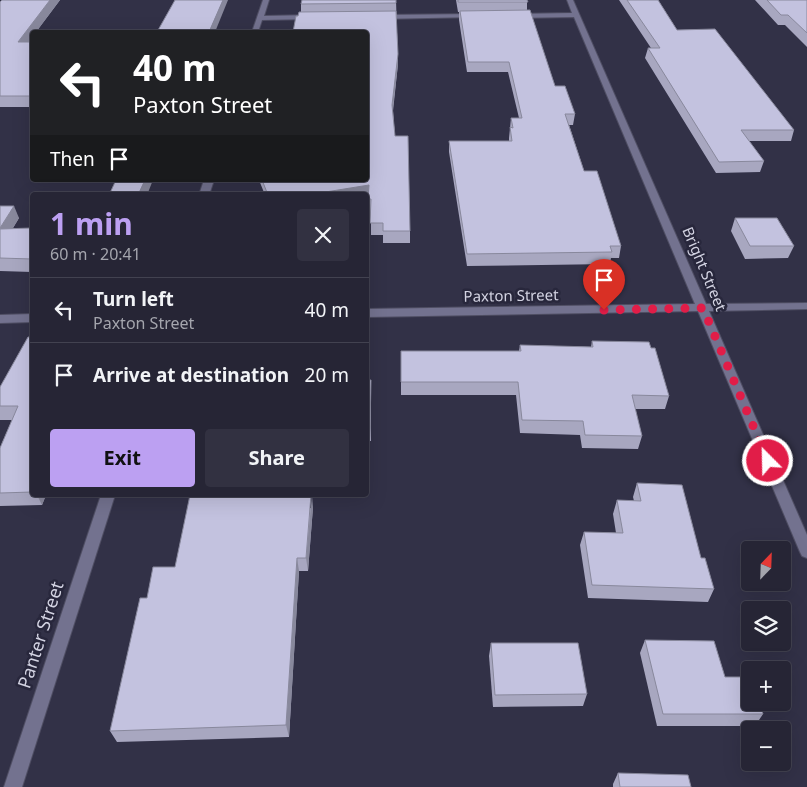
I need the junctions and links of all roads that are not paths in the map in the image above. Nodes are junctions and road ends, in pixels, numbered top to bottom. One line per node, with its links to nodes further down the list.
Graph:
1 (266, 0): 8 (street)
2 (570, 0): 3 (street, Bright Street)
3 (576, 15): 5 (street); 11 (street, Bright Street)
4 (481, 16): 7 (street)
5 (510, 16)
6 (318, 17): 8 (street)
7 (376, 17)
8 (260, 18): 9 (street)
9 (256, 30)
10 (807, 306): 11 (street, Paxton Street)
11 (703, 308): 12 (street, Paxton Street); 16 (street, Bright Street)
12 (369, 313)
13 (30, 318): 14 (street)
14 (0, 319)
15 (107, 497): 17 (street, Panter Street)
16 (807, 552)
17 (13, 787)

